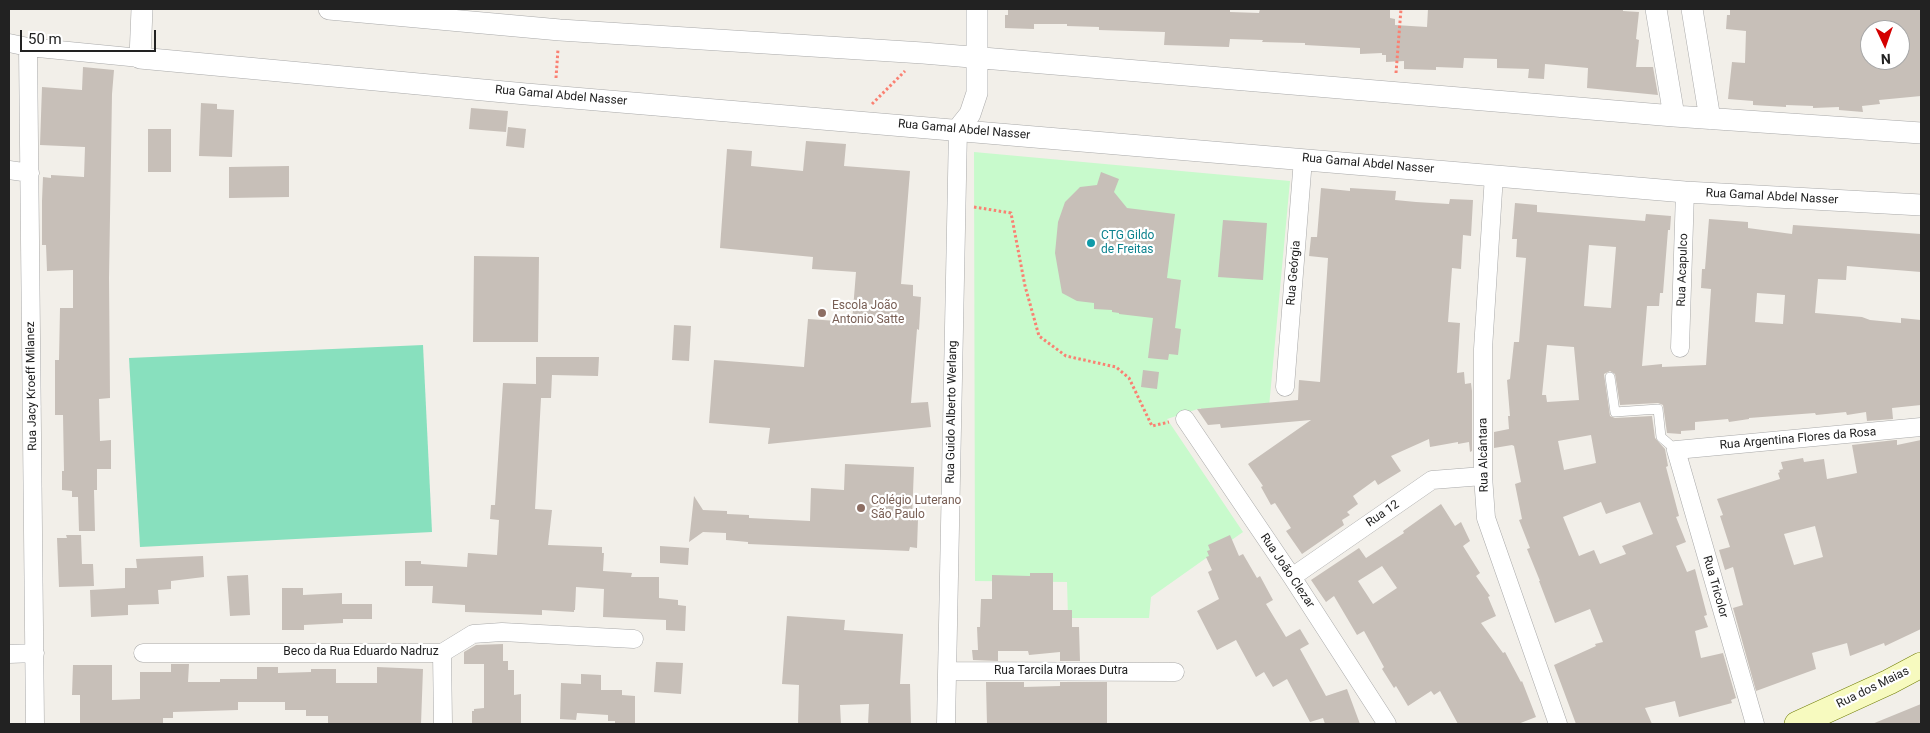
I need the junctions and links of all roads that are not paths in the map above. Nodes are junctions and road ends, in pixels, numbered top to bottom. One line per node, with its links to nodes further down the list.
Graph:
1 (142, 9): 8 (street)
2 (329, 9): 9 (street)
3 (978, 9): 9 (street)
4 (1656, 9): 10 (street)
5 (1692, 9): 11 (street)
6 (9, 43): 7 (street, Rua Gamal Abdel Nasser)
7 (28, 47): 8 (street, Rua Gamal Abdel Nasser); 16 (street, Rua Jacy Kroeff Milanez)
8 (140, 58): 12 (street, Rua Gamal Abdel Nasser)
9 (978, 58): 10 (street); 12 (street)
10 (1674, 116): 11 (street)
11 (1710, 119): 13 (street)
12 (958, 129): 14 (street, Rua Gamal Abdel Nasser); 34 (street, Rua Guido Alberto Werlang)
13 (1921, 133)
14 (1303, 158): 17 (street, Rua Gamal Abdel Nasser); 22 (street, Rua Geórgia)
15 (9, 170): 16 (street)
16 (30, 173): 29 (street, Rua Jacy Kroeff Milanez)
17 (1494, 175): 18 (street, Rua Gamal Abdel Nasser); 26 (street, Rua Alcântara)
18 (1685, 192): 19 (street, Rua Gamal Abdel Nasser); 20 (street, Rua Acapulco)
19 (1921, 205)
20 (1680, 348)
21 (1610, 377): 25 (lane)
22 (1285, 387)
23 (1185, 419): 27 (street, Rua João Clezar)
24 (1921, 428): 25 (street, Rua Argentina Flores da Rosa)
25 (1676, 450): 41 (street, Rua Tricolor)
26 (1483, 476): 27 (street, Rua 12); 40 (street, Rua Alcântara)
27 (1292, 577): 39 (street, Rua João Clezar)
28 (634, 638): 31 (street, Beco da Rua Eduardo Nadruz)
29 (35, 653): 32 (street); 36 (street, Rua Jacy Kroeff Milanez)
30 (143, 653): 31 (street, Beco da Rua Eduardo Nadruz)
31 (442, 653): 37 (street)
32 (9, 654)
33 (1921, 665): 42 (main road, Rua dos Maias)
34 (947, 671): 35 (street, Rua Tarcila Moraes Dutra); 38 (street, Rua Guido Alberto Werlang)
35 (1175, 672)
36 (35, 724)
37 (443, 724)
38 (946, 724)
39 (1387, 724)
40 (1558, 724)
41 (1755, 724)
42 (1797, 724)

